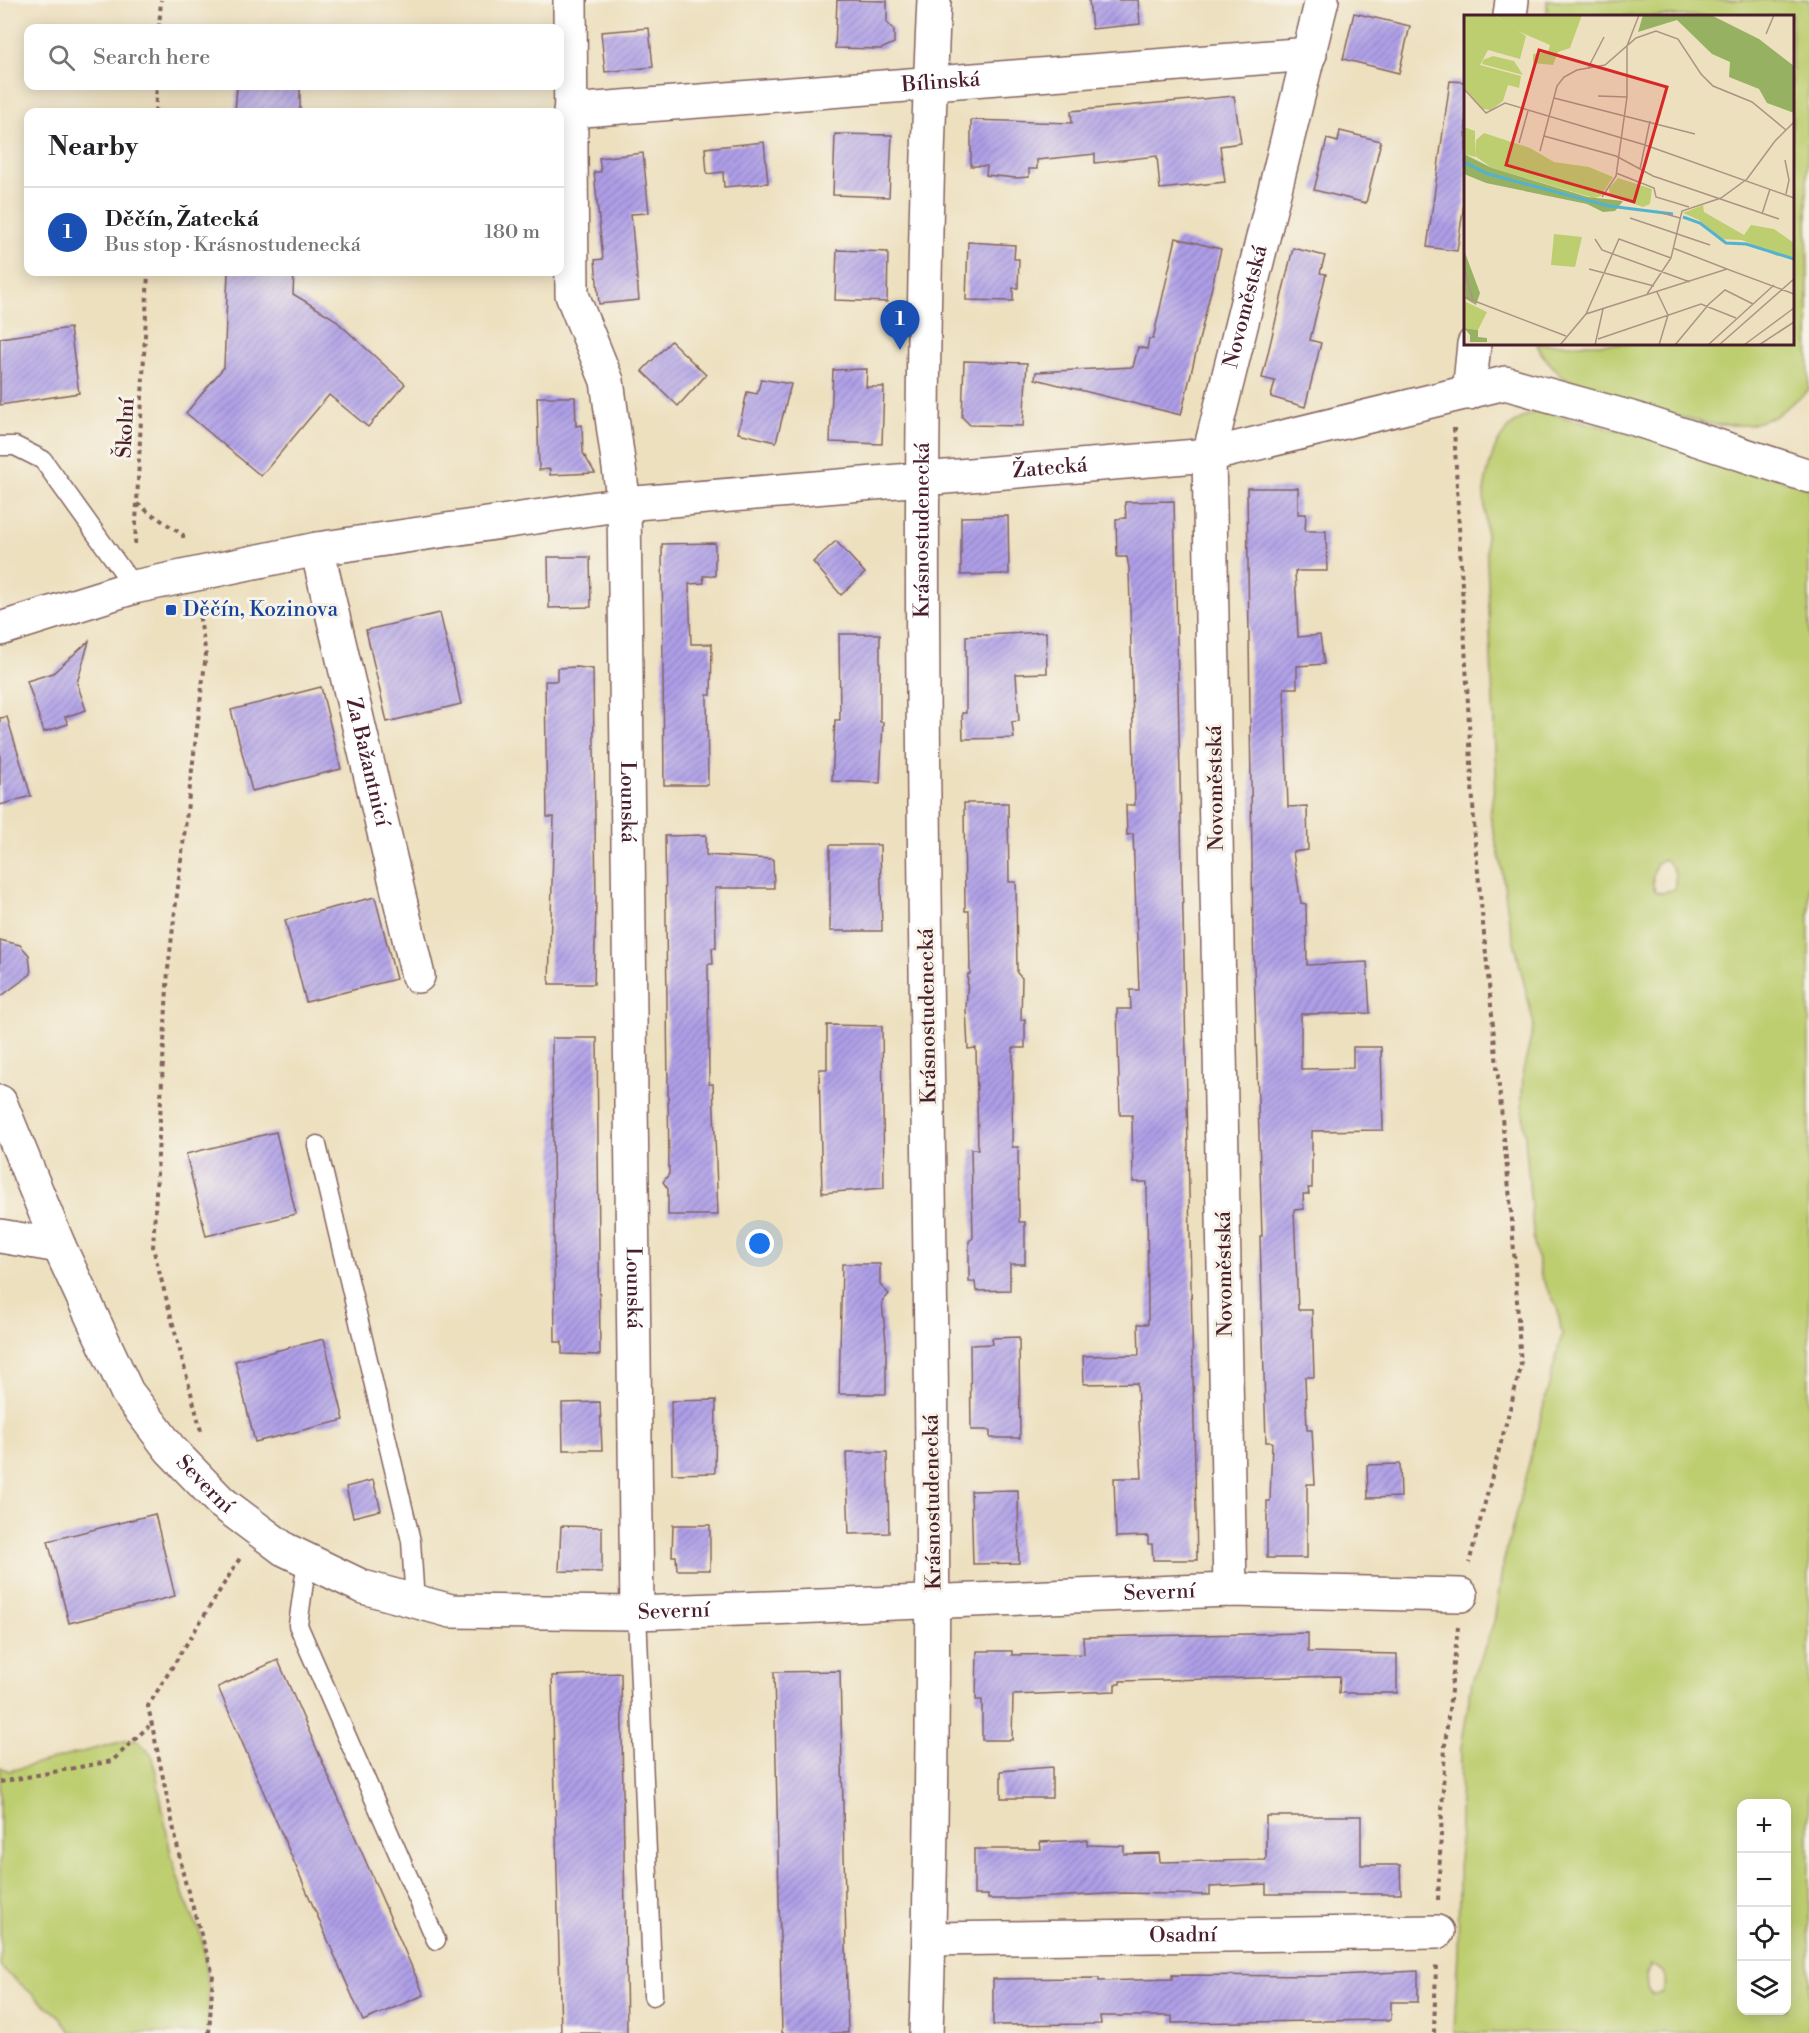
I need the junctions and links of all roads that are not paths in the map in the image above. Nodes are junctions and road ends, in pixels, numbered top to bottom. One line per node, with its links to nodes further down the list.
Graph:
1 (570, 0): 8 (street, Lounská)
2 (934, 0): 7 (street, Krásnostudenecká)
3 (1322, 0): 6 (street, Novoměstská)
4 (1512, 0): 5 (street)
5 (1510, 15)
6 (1310, 54): 7 (street, Bílinská); 12 (street, Novoměstská)
7 (930, 83): 8 (street, Bílinská); 14 (street, Krásnostudenecká)
8 (570, 111): 15 (street, Lounská)
9 (1474, 345): 10 (street)
10 (1469, 393): 12 (street, Žatecká); 13 (street, Žatecká)
11 (0, 446): 17 (lane)
12 (1209, 455): 14 (street, Žatecká); 25 (street, Novoměstská)
13 (1809, 476)
14 (922, 478): 15 (street, Žatecká); 27 (street, Krásnostudenecká)
15 (624, 504): 16 (street); 29 (street, Lounská)
16 (317, 549): 17 (street); 19 (street, Za Bažantnicí)
17 (134, 587): 18 (street)
18 (0, 629)
19 (418, 976)
20 (0, 1102): 23 (street, Severní)
21 (317, 1145): 28 (lane)
22 (0, 1236): 23 (street)
23 (59, 1246): 24 (street, Severní)
24 (307, 1560): 28 (street, Severní); 32 (lane)
25 (1230, 1590): 26 (street, Severní); 27 (street, Severní)
26 (1461, 1595)
27 (934, 1600): 29 (street, Severní); 31 (street, Krásnostudenecká)
28 (415, 1602): 29 (street, Severní)
29 (637, 1613): 33 (lane)
30 (1437, 1932): 31 (street, Osadní)
31 (929, 1939): 34 (street, Krásnostudenecká)
32 (436, 1940)
33 (654, 1995)
34 (926, 2033)

